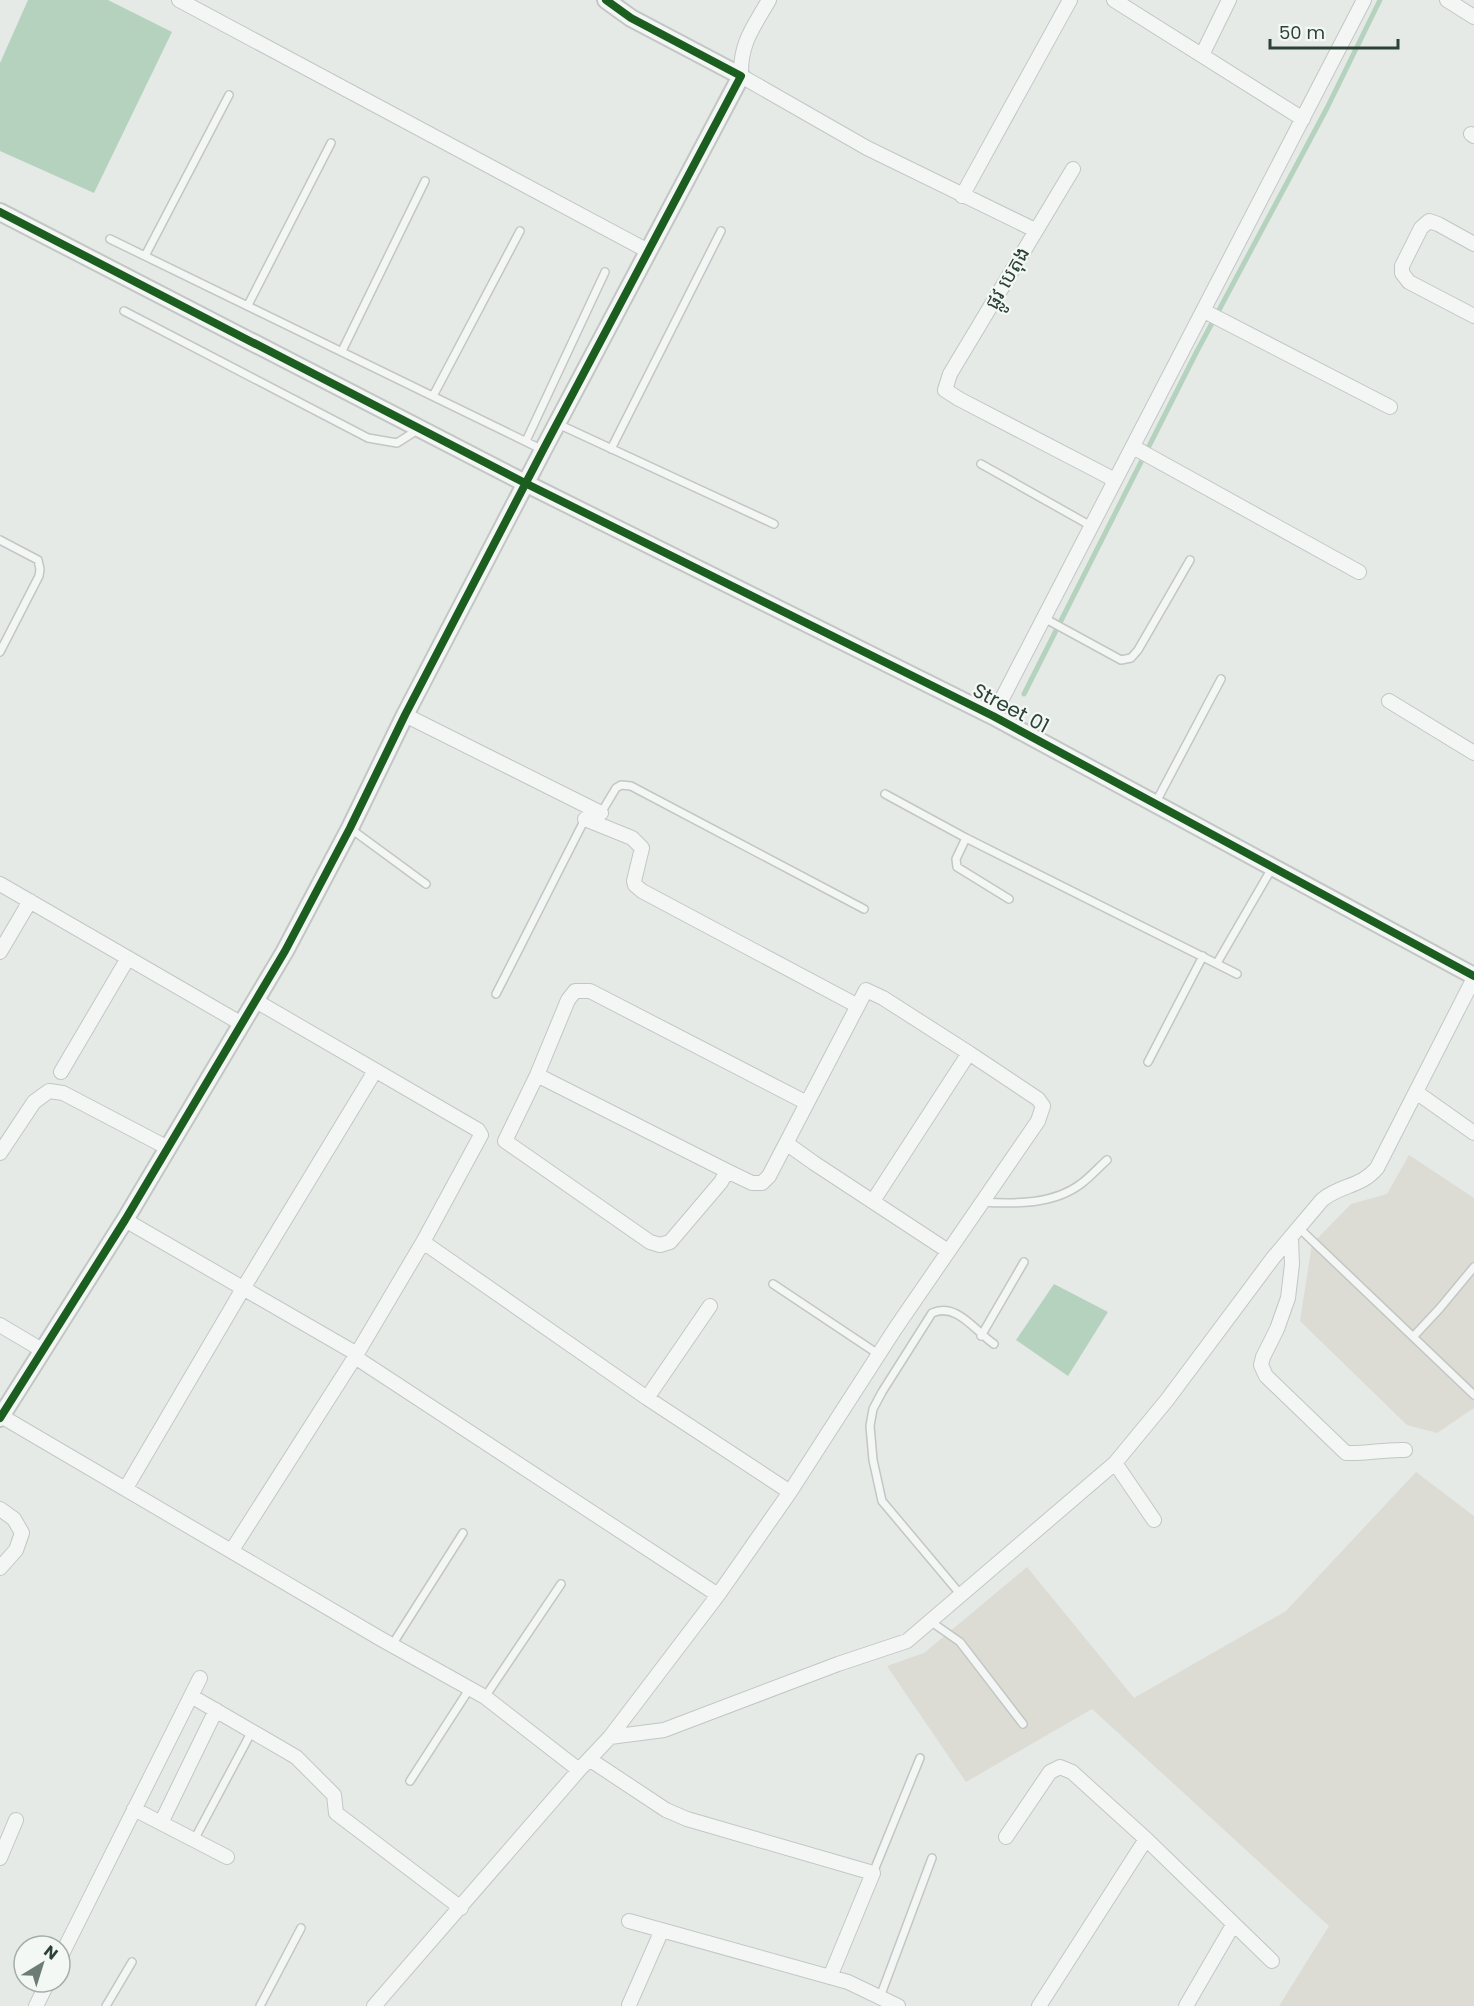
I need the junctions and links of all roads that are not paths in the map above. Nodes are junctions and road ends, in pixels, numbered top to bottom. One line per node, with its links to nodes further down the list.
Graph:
1 (178, 0): 24 (street)
2 (606, 0): 11 (street)
3 (769, 0): 11 (street)
4 (1070, 0): 17 (street)
5 (1114, 0): 10 (street)
6 (1229, 0): 10 (street)
7 (1364, 0): 13 (street)
8 (1447, 0): 9 (street)
9 (1474, 17)
10 (1202, 55): 13 (street)
11 (741, 76): 17 (street); 24 (street)
12 (228, 95): 25 (lane)
13 (1303, 119): 29 (street)
14 (331, 142): 27 (lane)
15 (1073, 169): 19 (street, ផ្លូវ បេតុង)
16 (425, 181): 31 (lane)
17 (962, 196): 19 (street)
18 (0, 212): 35 (street, Street 01)
19 (1035, 230): 41 (street, ផ្លូវ បេតុង)
20 (520, 231): 32 (lane)
21 (721, 231): 37 (lane)
22 (110, 239): 25 (lane)
23 (1474, 244): 30 (street)
24 (648, 251): 34 (street)
25 (146, 254): 27 (lane)
26 (605, 272): 36 (lane)
27 (248, 305): 31 (lane)
28 (123, 311): 35 (lane)
29 (1206, 312): 33 (street); 38 (street)
30 (1474, 316)
31 (342, 351): 32 (lane)
32 (434, 396): 36 (lane)
33 (1390, 408)
34 (557, 424): 37 (lane); 39 (street)
35 (419, 429): 42 (street, Street 01)
36 (526, 441): 39 (lane)
37 (611, 449): 43 (lane)
38 (1137, 449): 41 (street); 47 (street)
39 (543, 450): 42 (street)
40 (981, 464): 44 (lane)
41 (1115, 480): 44 (street)
42 (525, 483): 52 (street); 53 (street, Street 01)
43 (774, 524)
44 (1091, 526): 48 (street)
45 (0, 540): 49 (lane)
46 (1190, 560): 48 (lane)
47 (1359, 572)
48 (1048, 620): 53 (street)
49 (0, 651)
50 (1221, 679): 56 (lane)
51 (1389, 701): 54 (street)
52 (405, 716): 57 (street); 58 (street)
53 (993, 716): 56 (street, Street 01)
54 (1474, 753)
55 (885, 794): 59 (lane)
56 (1155, 804): 60 (street, Street 01)
57 (591, 813): 65 (lane); 72 (lane); 74 (street)
58 (350, 828): 62 (lane); 73 (street)
59 (966, 838): 63 (lane); 67 (lane)
60 (1272, 868): 69 (lane); 71 (street, Street 01)
61 (0, 884): 64 (street)
62 (426, 884)
63 (1009, 899)
64 (30, 901): 66 (street); 68 (street)
65 (864, 909)
66 (0, 952)
67 (1203, 956): 69 (lane); 77 (lane)
68 (128, 958): 75 (street); 79 (street)
69 (1217, 963): 70 (lane)
70 (1237, 974)
71 (1474, 977): 81 (street)
72 (496, 994)
73 (256, 1001): 75 (street); 78 (street)
74 (858, 1006): 76 (street); 82 (street)
75 (242, 1024): 85 (street)
76 (969, 1053): 89 (street); 90 (street)
77 (1148, 1062)
78 (375, 1071): 93 (street); 98 (street)
79 (61, 1072)
80 (537, 1075): 82 (street); 88 (street); 88 (street)
81 (1416, 1092): 83 (street); 92 (street)
82 (807, 1103): 84 (street)
83 (1474, 1133)
84 (786, 1143): 88 (street); 89 (street)
85 (168, 1148): 86 (street); 91 (street)
86 (1, 1149)
87 (1107, 1160): 90 (lane)
88 (727, 1172)
89 (873, 1201): 94 (street)
90 (981, 1202): 94 (street)
91 (125, 1220): 98 (street); 104 (street)
92 (1295, 1233): 102 (lane); 110 (street); 111 (street)
93 (423, 1242): 106 (street); 108 (street)
94 (948, 1251): 105 (street)
95 (1024, 1262): 101 (lane)
96 (1474, 1267): 102 (lane)
97 (773, 1284): 105 (lane)
98 (244, 1287): 106 (street); 112 (street)
99 (710, 1306): 108 (street)
100 (0, 1325): 104 (street)
101 (981, 1336): 103 (lane); 121 (lane)
102 (1413, 1337): 107 (lane)
103 (994, 1344)
104 (42, 1350): 109 (street)
105 (878, 1354): 113 (street)
106 (356, 1355): 117 (street); 120 (street)
107 (1474, 1395)
108 (647, 1398): 113 (street)
109 (1, 1417): 112 (street)
110 (1405, 1450)
111 (1115, 1463): 115 (street); 121 (street)
112 (126, 1488): 117 (street)
113 (790, 1492): 120 (street)
114 (0, 1509): 118 (street)
115 (1154, 1520)
116 (463, 1533): 123 (lane)
117 (232, 1550): 123 (street)
118 (0, 1568)
119 (561, 1584): 127 (lane)
120 (718, 1595): 131 (street)
121 (961, 1595): 122 (street)
122 (930, 1621): 129 (lane); 131 (street)
123 (392, 1645): 125 (street)
124 (200, 1678): 126 (street)
125 (470, 1688): 127 (street); 134 (lane)
126 (191, 1696): 128 (street); 135 (street)
127 (485, 1697): 133 (street)
128 (216, 1710): 130 (street); 137 (street)
129 (1023, 1724)
130 (252, 1731): 140 (lane); 145 (street)
131 (610, 1737): 133 (street)
132 (920, 1758): 144 (lane)
133 (584, 1765): 144 (street); 145 (street)
134 (410, 1781)
135 (134, 1809): 137 (street); 150 (street)
136 (16, 1820): 142 (street)
137 (161, 1823): 140 (street)
138 (1006, 1837): 139 (street)
139 (1146, 1839): 147 (street); 160 (street)
140 (194, 1840): 141 (street)
141 (227, 1857)
142 (0, 1858)
143 (932, 1858): 154 (lane)
144 (873, 1872): 153 (street)
145 (461, 1908): 158 (street)
146 (628, 1921): 149 (street)
147 (1233, 1925): 151 (street); 161 (street)
148 (301, 1928): 157 (lane)
149 (662, 1930): 153 (street); 155 (street)
150 (72, 1934)
151 (1272, 1961)
152 (132, 1962): 156 (lane)
153 (830, 1977): 154 (street)
154 (880, 1997): 159 (street)
155 (629, 2005)
156 (106, 2006)
157 (260, 2006)
158 (374, 2006)
159 (898, 2006)
160 (1039, 2006)
161 (1186, 2006)

